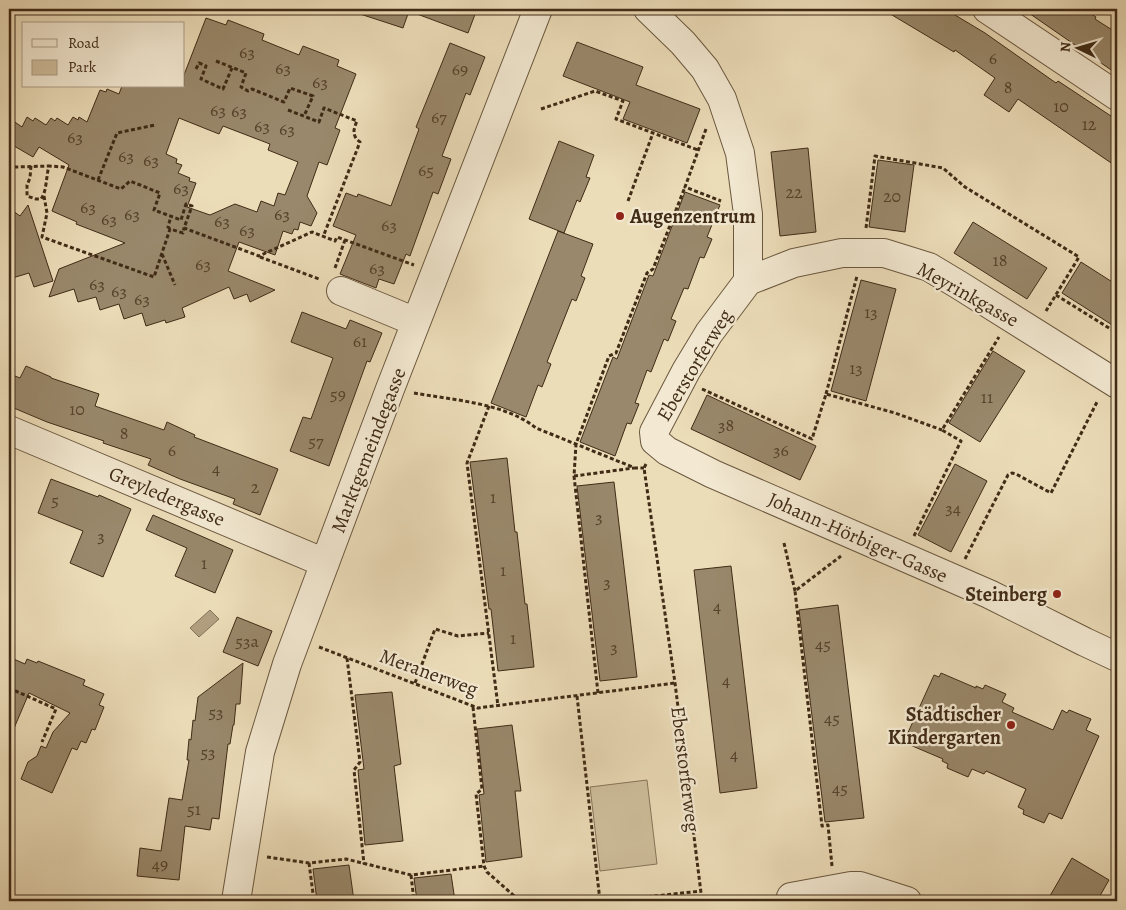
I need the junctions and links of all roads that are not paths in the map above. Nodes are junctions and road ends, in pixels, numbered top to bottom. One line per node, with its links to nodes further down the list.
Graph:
1 (538, 9): 7 (street, Marktgemeindegasse)
2 (648, 9): 6 (street)
3 (987, 9): 4 (street)
4 (1117, 96)
5 (333, 281): 7 (street)
6 (748, 281): 8 (street, Meyrinkgasse); 10 (street, Eberstorferweg)
7 (416, 322): 11 (street, Marktgemeindegasse)
8 (1113, 381)
9 (9, 430): 11 (street, Greyledergasse)
10 (655, 441): 12 (street, Johann-Hörbiger-Gasse)
11 (325, 563): 14 (street, Marktgemeindegasse)
12 (1117, 656)
13 (791, 897): 15 (street)
14 (236, 901)
15 (907, 901)

